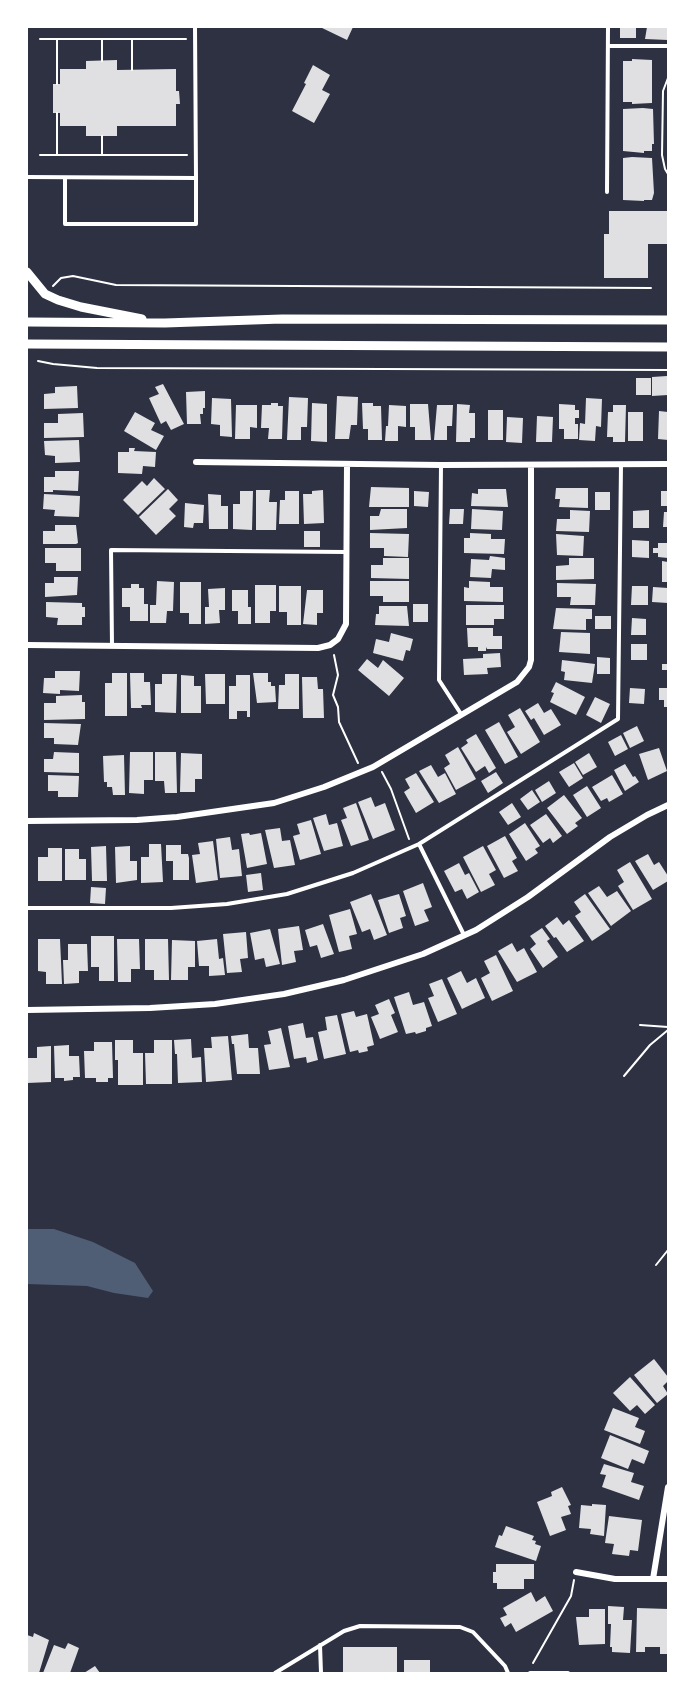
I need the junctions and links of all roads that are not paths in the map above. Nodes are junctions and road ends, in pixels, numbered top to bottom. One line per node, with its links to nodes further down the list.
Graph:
1 (195, 27): 7 (lane)
2 (608, 27): 3 (lane)
3 (608, 46): 4 (lane); 8 (lane)
4 (668, 46)
5 (27, 177): 6 (lane)
6 (65, 178): 7 (lane); 7 (lane)
7 (196, 178)
8 (607, 192)
9 (27, 272): 12 (main road)
10 (668, 320): 12 (main road)
11 (27, 322): 12 (main road)
12 (165, 323)
13 (27, 344): 14 (main road)
14 (668, 347)
15 (196, 462): 17 (street)
16 (668, 464): 20 (street)
17 (347, 465): 18 (street); 21 (street)
18 (441, 465): 19 (street); 24 (lane)
19 (531, 465): 20 (street); 24 (street)
20 (621, 465): 27 (lane)
21 (346, 552): 23 (street); 23 (lane)
22 (27, 645): 23 (street)
23 (112, 646)
24 (462, 715): 26 (street)
25 (668, 805): 29 (street)
26 (27, 821)
27 (419, 844): 28 (lane); 29 (lane)
28 (27, 908)
29 (464, 935): 30 (street)
30 (27, 1010)
31 (668, 1487): 33 (street)
32 (576, 1572): 33 (street)
33 (653, 1579): 34 (street)
34 (668, 1579)
35 (320, 1645): 37 (lane); 38 (lane); 39 (lane)
36 (530, 1672): 40 (lane)
37 (275, 1673)
38 (321, 1673)
39 (508, 1673)
40 (568, 1673)

